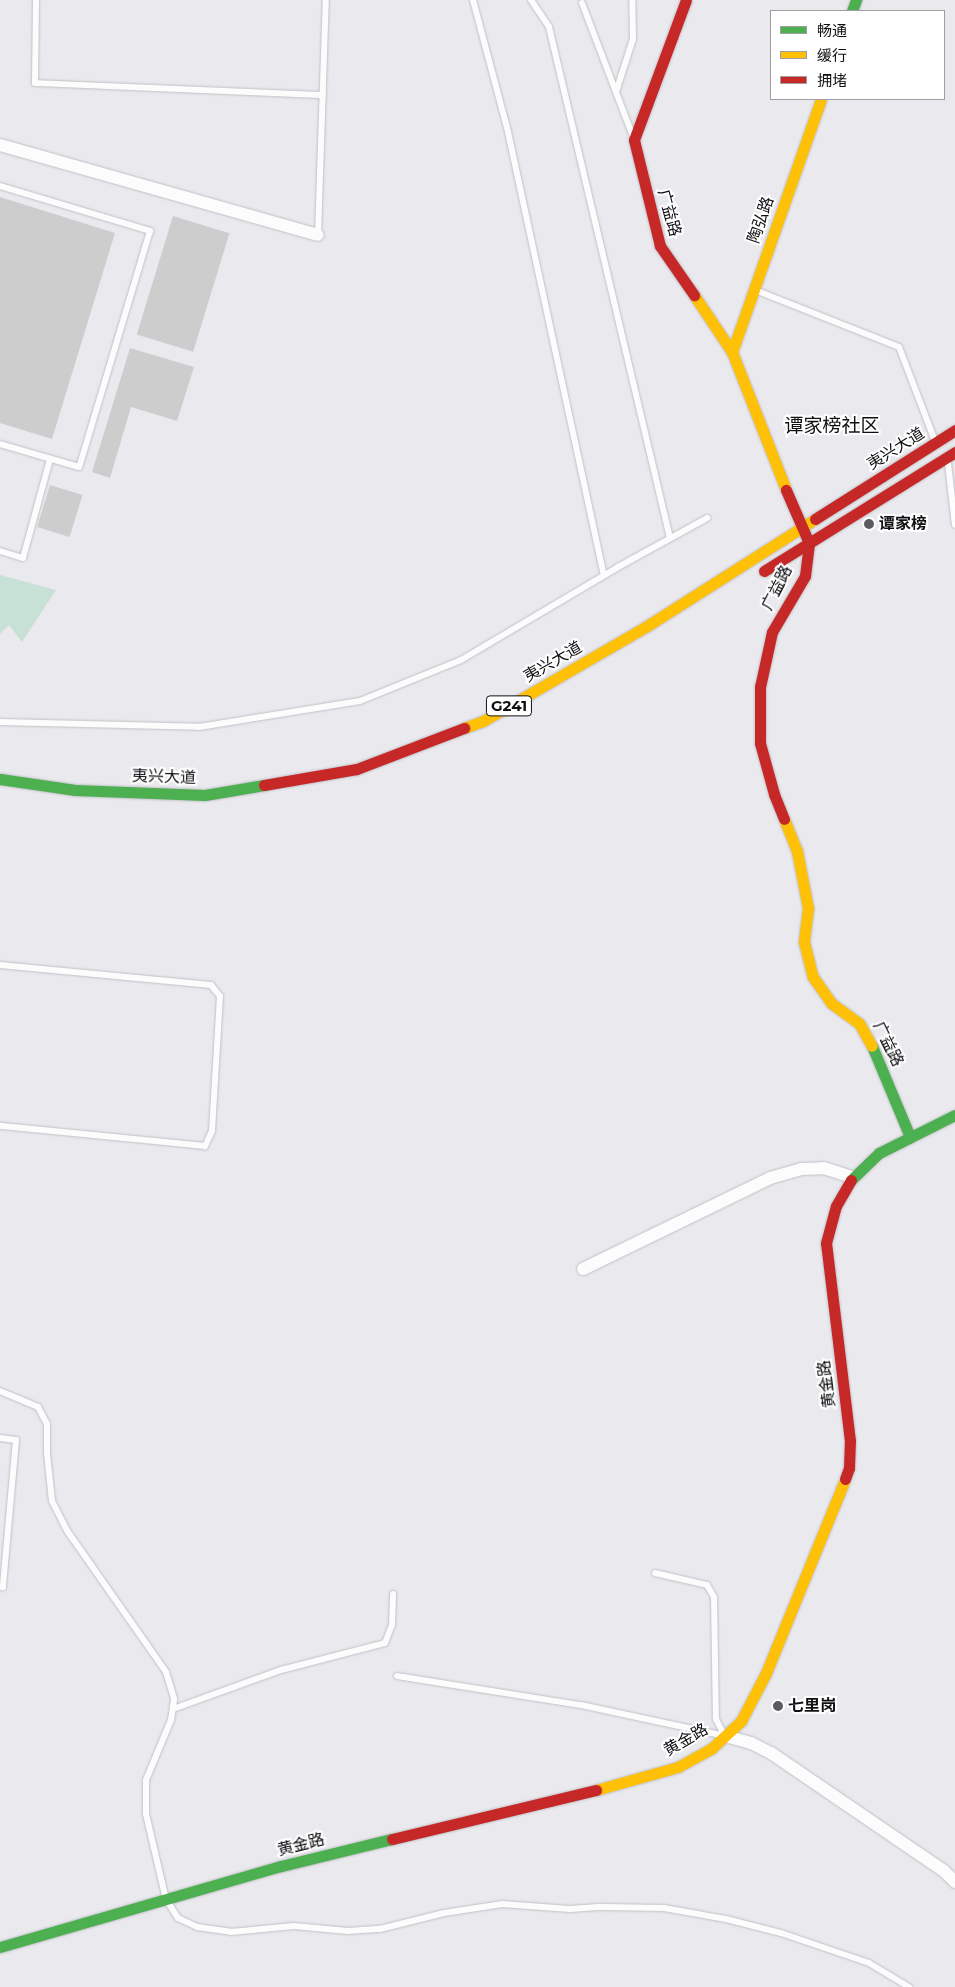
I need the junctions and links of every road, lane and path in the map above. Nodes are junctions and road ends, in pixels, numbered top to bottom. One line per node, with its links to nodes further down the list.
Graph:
1 (36, 0): 9 (lane)
2 (326, 0): 9 (lane)
3 (473, 0): 28 (lane)
4 (531, 0): 25 (lane)
5 (632, 0): 8 (lane)
6 (686, 0): 11 (main road)
7 (582, 3): 8 (lane)
8 (616, 92): 11 (lane)
9 (323, 95): 14 (lane)
10 (821, 100): 15 (main road, 陶弘路)
11 (634, 140): 16 (main road, 广益路)
12 (0, 145): 14 (street)
13 (0, 186): 21 (lane)
14 (318, 235)
15 (754, 290): 16 (main road, 陶弘路); 18 (lane)
16 (732, 352): 24 (main road, 广益路)
17 (955, 430): 18 (main road, 夷兴大道 / G241)
18 (935, 443): 20 (lane); 24 (main road, 夷兴大道 / G241)
19 (0, 444): 21 (lane)
20 (951, 455): 23 (lane); 26 (main road, 夷兴大道)
21 (50, 459): 27 (lane)
22 (707, 518): 25 (lane)
23 (955, 525)
24 (801, 528): 26 (main road, 广益路); 31 (main road, 夷兴大道 / G241)
25 (670, 538): 28 (lane)
26 (809, 543): 29 (main road, 夷兴大道); 35 (main road, 广益路)
27 (0, 551)
28 (604, 575): 30 (lane)
29 (752, 578)
30 (0, 722)
31 (0, 780)
32 (0, 965): 34 (lane)
33 (955, 1115): 35 (main road, 黄金路)
34 (0, 1126)
35 (910, 1137): 36 (main road, 黄金路)
36 (852, 1177): 37 (street); 45 (main road, 黄金路)
37 (583, 1269)
38 (0, 1392): 44 (lane)
39 (0, 1438): 41 (lane)
40 (655, 1573): 45 (lane)
41 (0, 1586)
42 (393, 1594): 44 (lane)
43 (397, 1676): 45 (lane)
44 (173, 1708): 47 (lane)
45 (725, 1736): 46 (street); 47 (main road, 黄金路)
46 (955, 1882)
47 (166, 1899): 48 (main road, 黄金路); 49 (lane)
48 (0, 1947)
49 (909, 1987)

